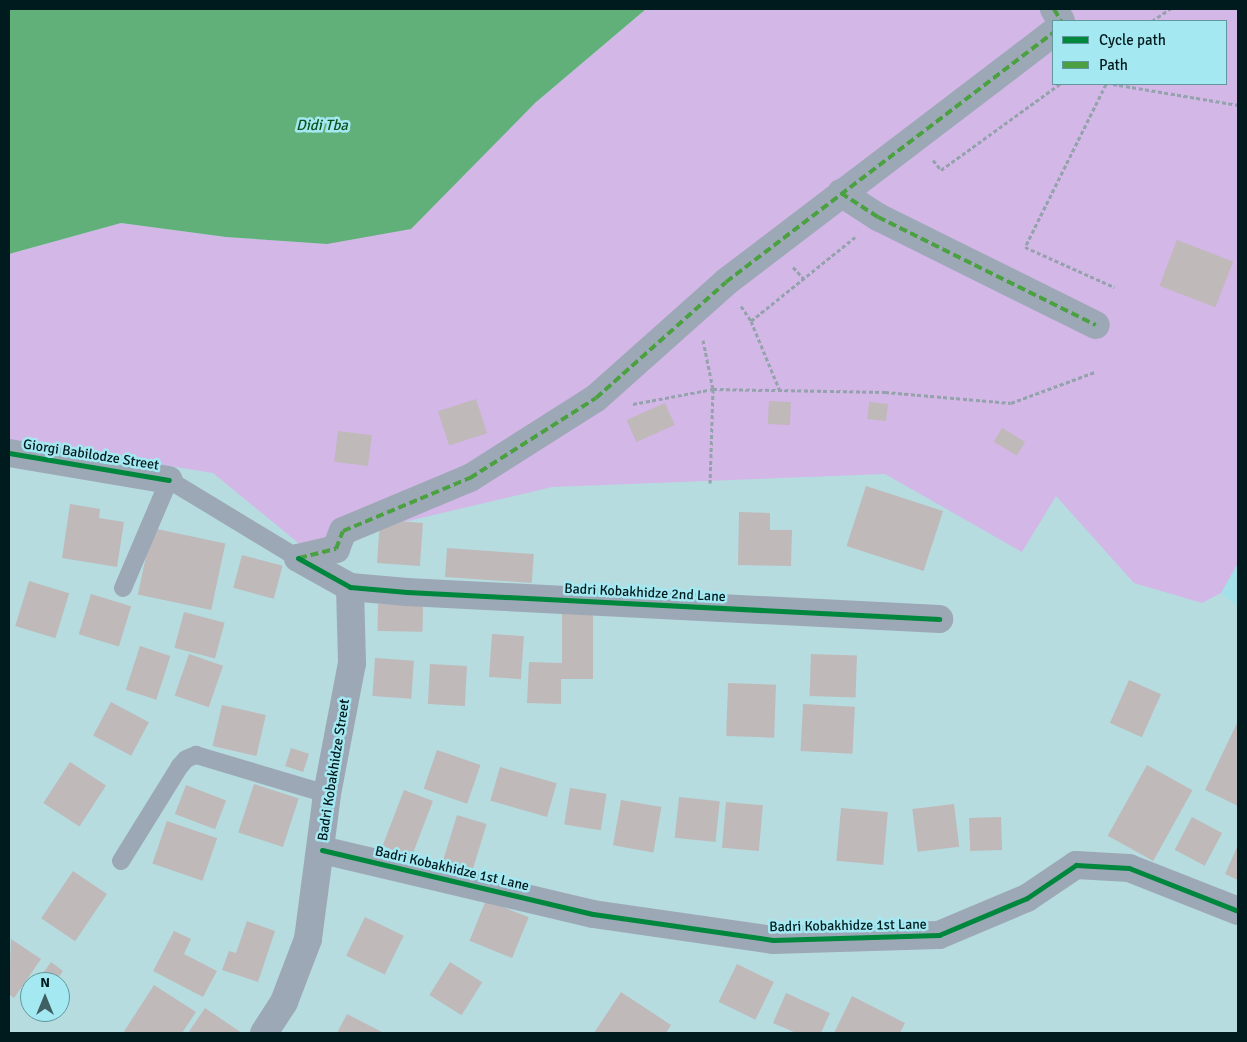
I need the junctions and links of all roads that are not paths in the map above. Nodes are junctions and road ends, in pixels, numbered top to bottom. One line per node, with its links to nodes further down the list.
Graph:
1 (1054, 9): 2 (street)
2 (1060, 20)
3 (1052, 34): 4 (street)
4 (840, 193): 5 (street); 8 (street)
5 (1096, 325)
6 (9, 453): 7 (street, Giorgi Babilodze Street)
7 (169, 480): 8 (lane, Giorgi Babilodze Street); 10 (lane)
8 (298, 558): 9 (street, Giorgi Babilodze Street)
9 (350, 587): 11 (street, Badri Kobakhidze 2nd Lane); 12 (street, Badri Kobakhidze Street)
10 (123, 588)
11 (939, 619)
12 (328, 794): 13 (street, Badri Kobakhidze Street); 14 (lane)
13 (322, 850): 15 (street, Badri Kobakhidze 1st Lane); 16 (street, Badri Kobakhidze Street)
14 (121, 861)
15 (1238, 911)
16 (264, 1033)

